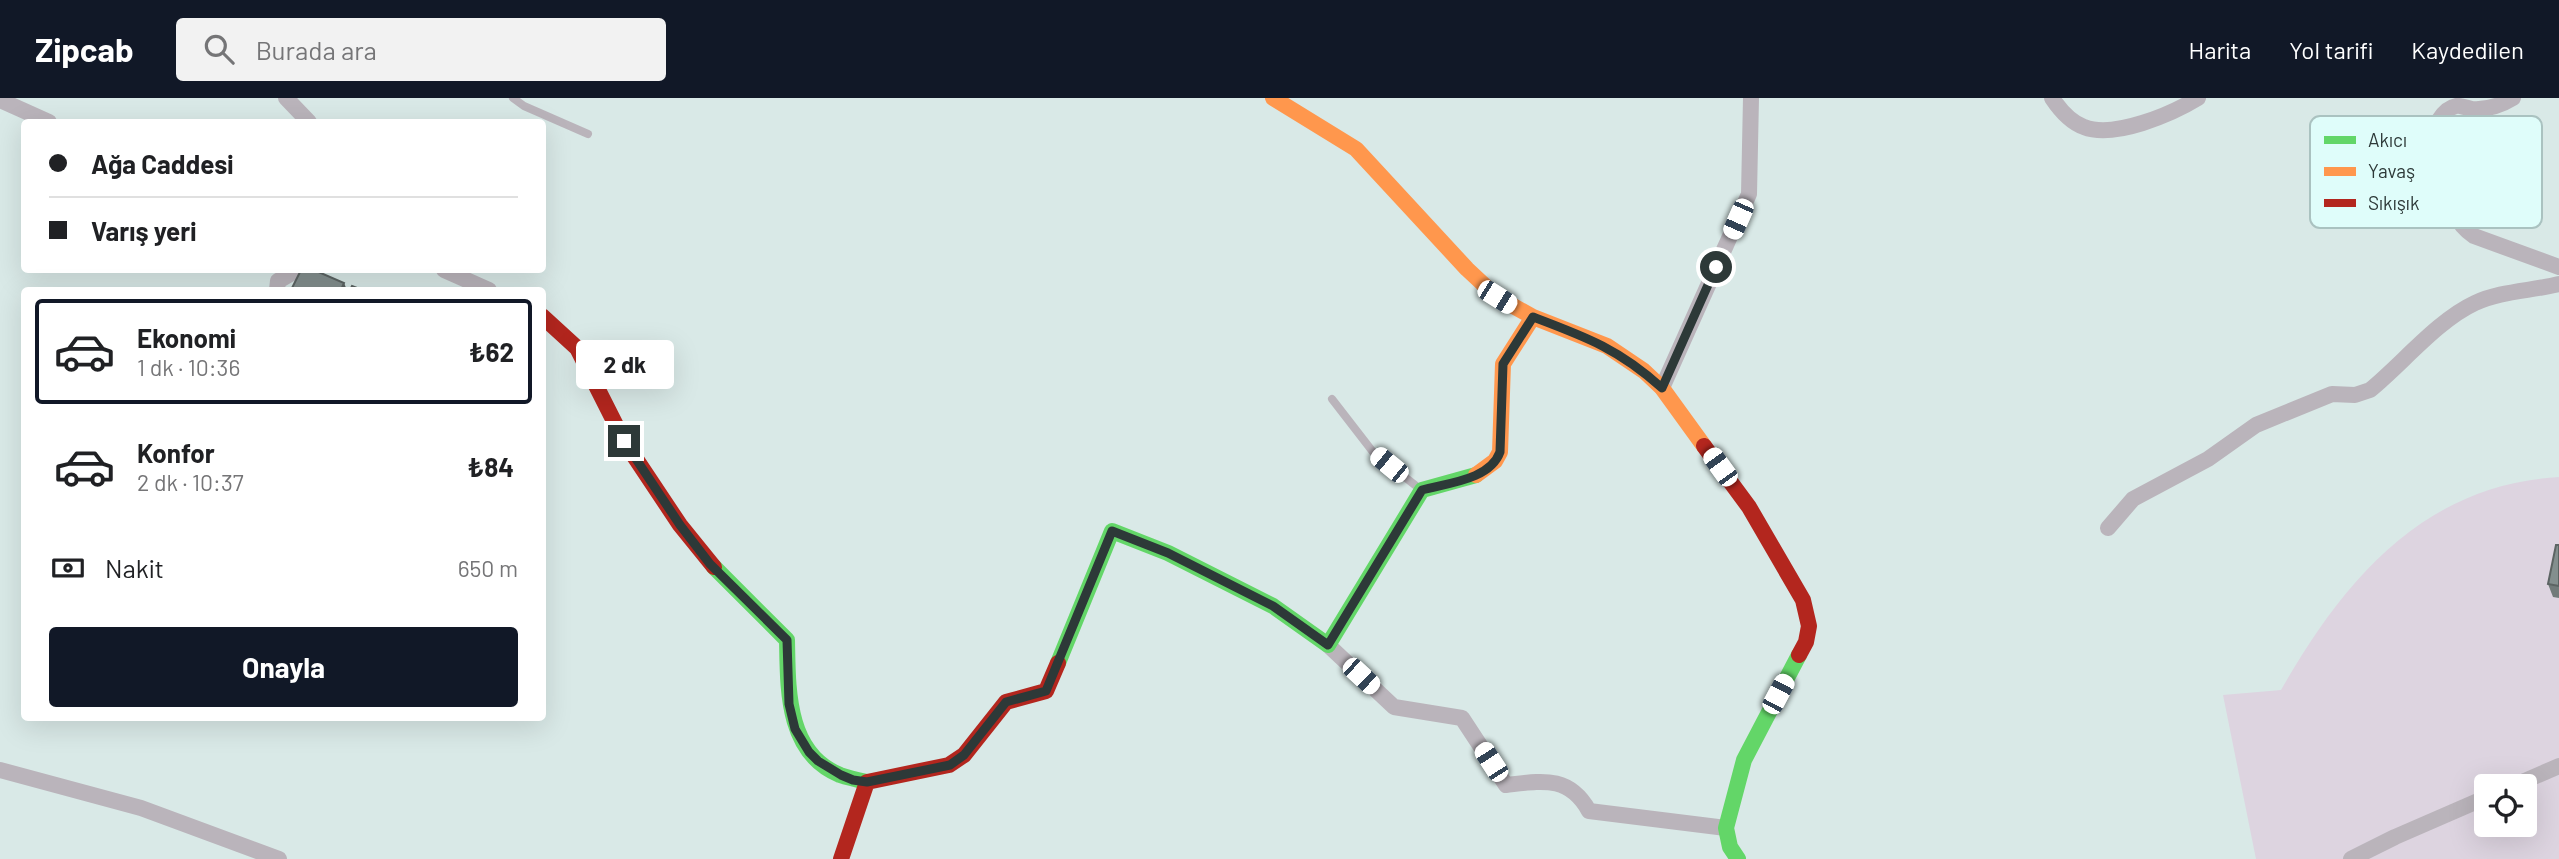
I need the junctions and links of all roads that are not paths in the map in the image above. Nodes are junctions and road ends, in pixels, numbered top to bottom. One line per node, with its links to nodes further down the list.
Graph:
1 (513, 98): 12 (lane)
2 (1273, 98): 20 (street)
3 (1751, 98): 22 (street)
4 (2052, 98): 5 (street)
5 (2198, 98)
6 (2513, 98): 9 (street)
7 (286, 99): 11 (street)
8 (0, 100): 10 (street)
9 (2444, 116)
10 (42, 119)
11 (306, 119)
12 (589, 134)
13 (2464, 228): 14 (street)
14 (2559, 267)
15 (292, 273): 18 (street)
16 (451, 273): 19 (street)
17 (2559, 284): 25 (street)
18 (277, 287)
19 (482, 287)
20 (1533, 317): 22 (street); 24 (street)
21 (546, 320): 30 (street)
22 (1662, 388): 32 (street)
23 (1332, 399): 24 (lane)
24 (1422, 490): 26 (street)
25 (2108, 528)
26 (1328, 645): 30 (street); 32 (street)
27 (2559, 766): 29 (street)
28 (0, 771): 33 (street)
29 (2537, 776)
30 (867, 782): 34 (street)
31 (2474, 803): 36 (street)
32 (1726, 828): 35 (street)
33 (279, 859)
34 (841, 859)
35 (1738, 859)
36 (2351, 859)

